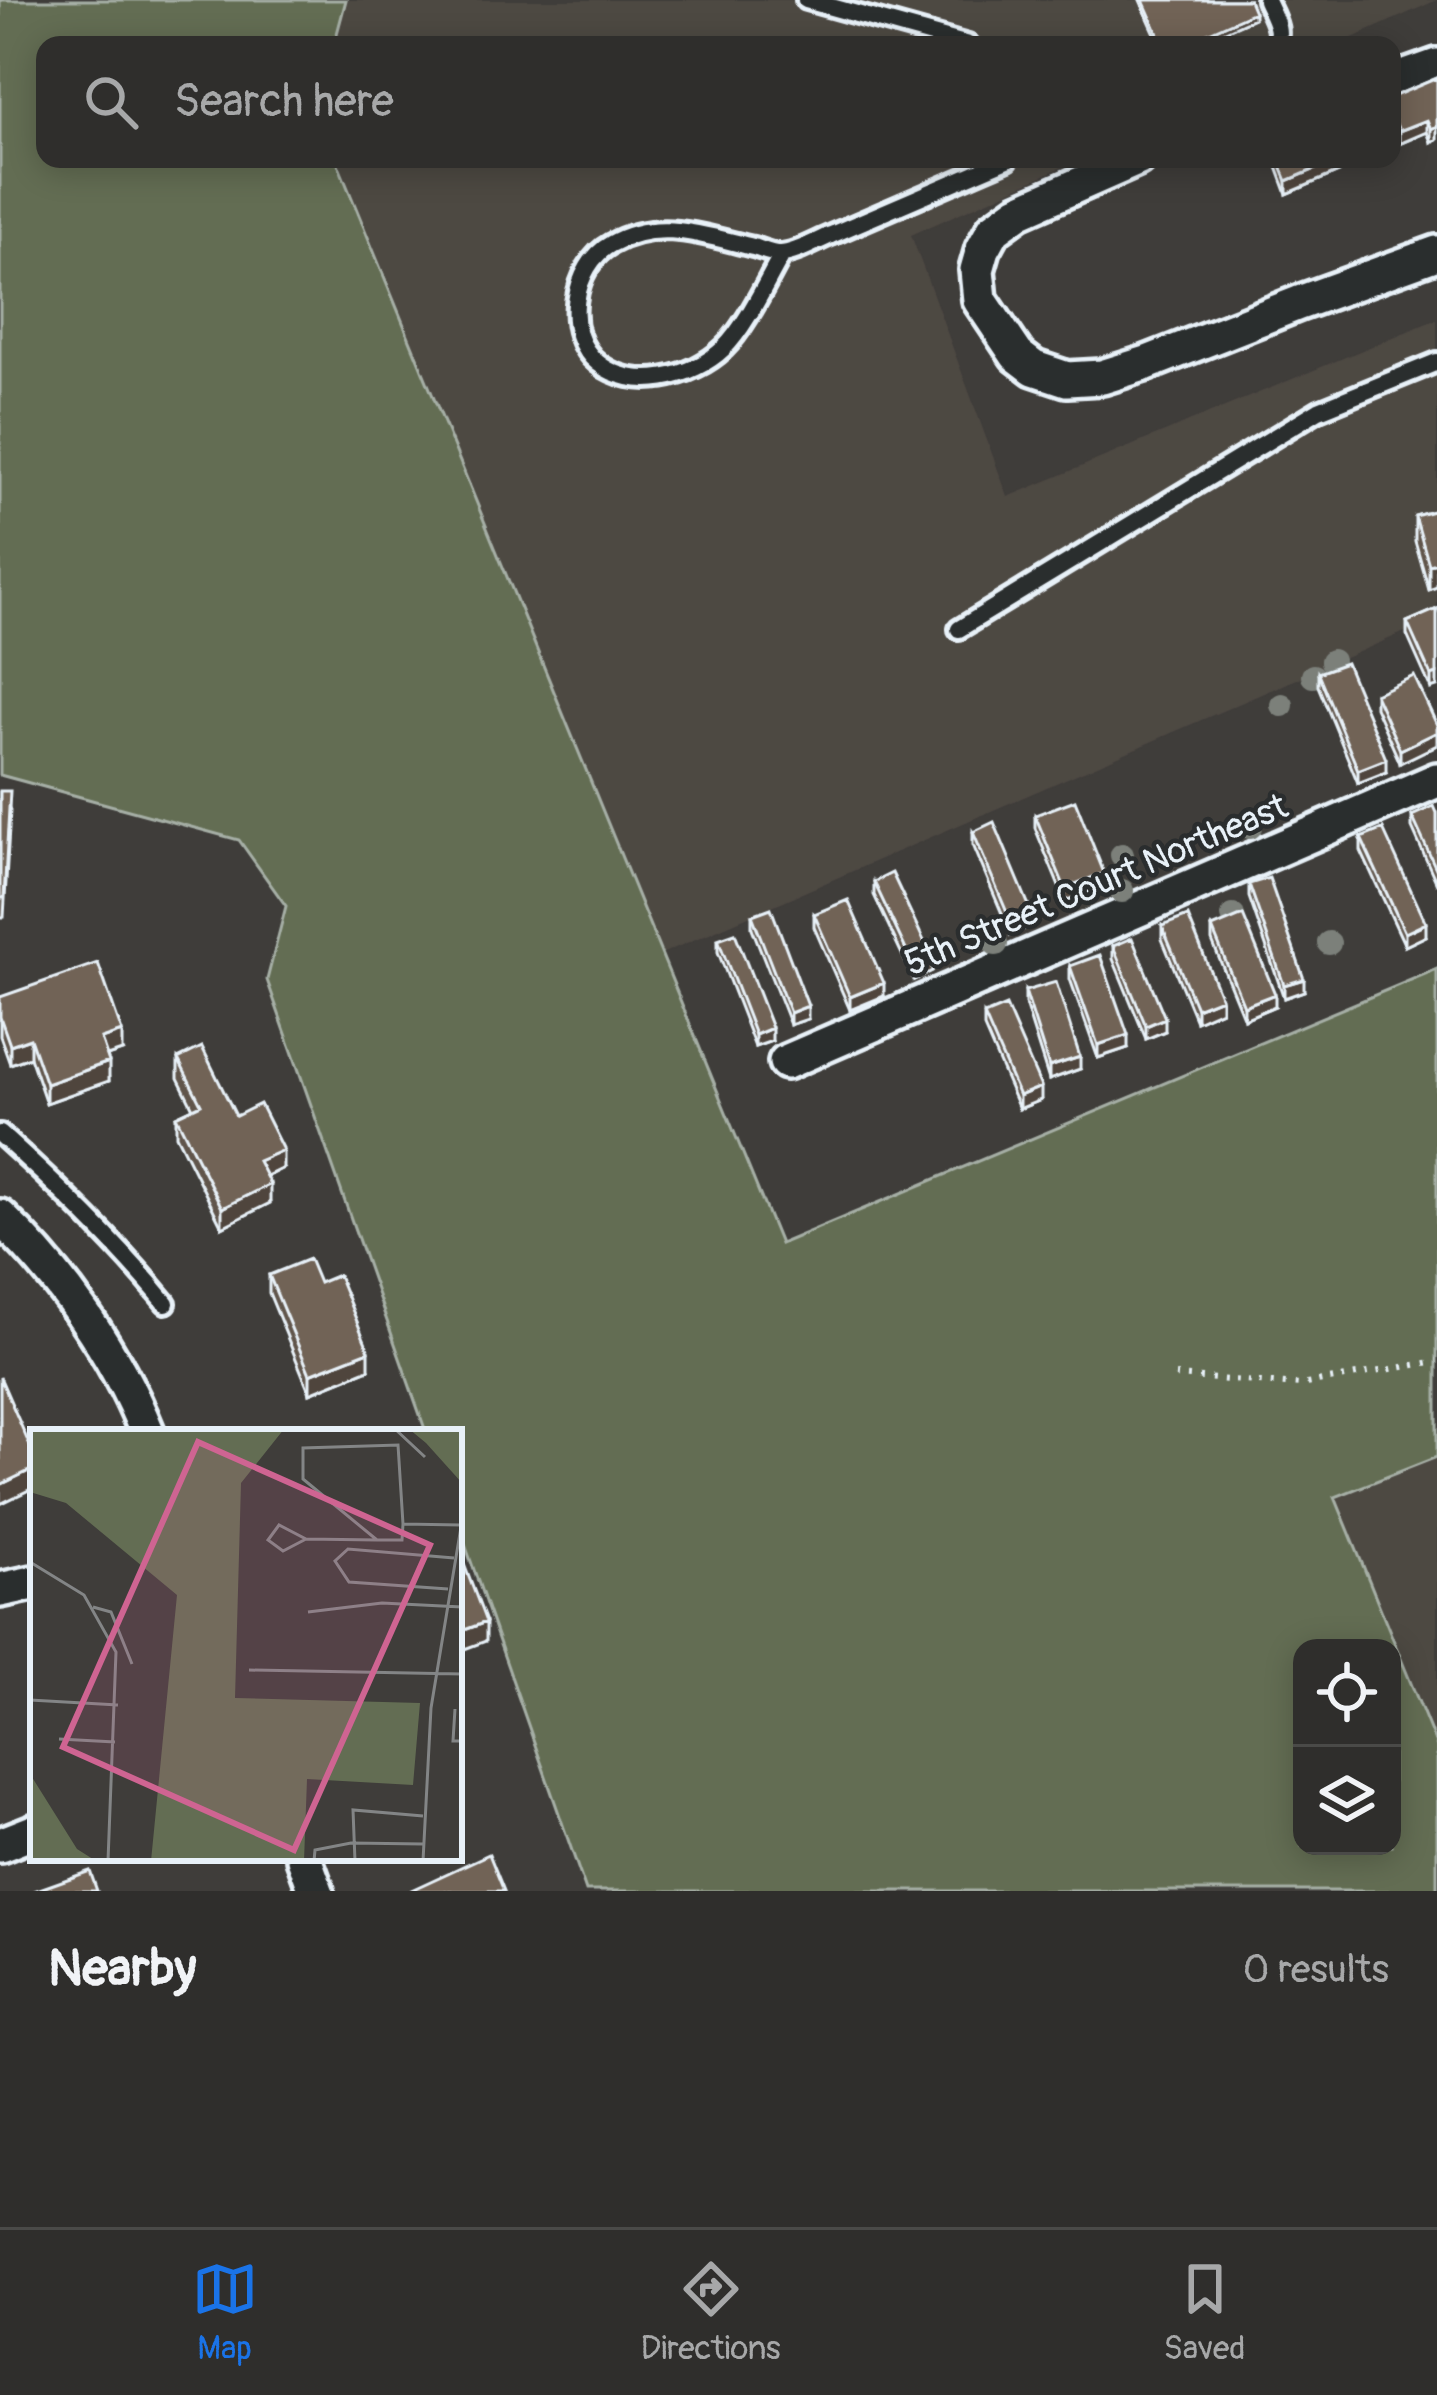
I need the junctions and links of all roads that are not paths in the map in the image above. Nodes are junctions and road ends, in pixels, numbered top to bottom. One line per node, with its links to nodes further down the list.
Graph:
1 (806, 0): 3 (lane)
2 (1266, 0): 4 (lane)
3 (936, 36)
4 (1278, 36)
5 (1437, 66): 6 (street)
6 (1401, 79)
7 (987, 168): 10 (lane)
8 (1117, 168): 9 (street)
9 (1437, 253)
10 (782, 255): 10 (lane)
11 (1437, 362): 12 (lane)
12 (959, 629)
13 (1437, 780): 14 (street, 5th Street Court Northeast)
14 (786, 1062)
15 (0, 1134): 17 (lane)
16 (0, 1217): 18 (street)
17 (166, 1303)
18 (146, 1429)
19 (30, 1584): 20 (street)
20 (0, 1590)
21 (30, 1833): 22 (street)
22 (0, 1845)
23 (305, 1861): 24 (street)
24 (316, 1891)

